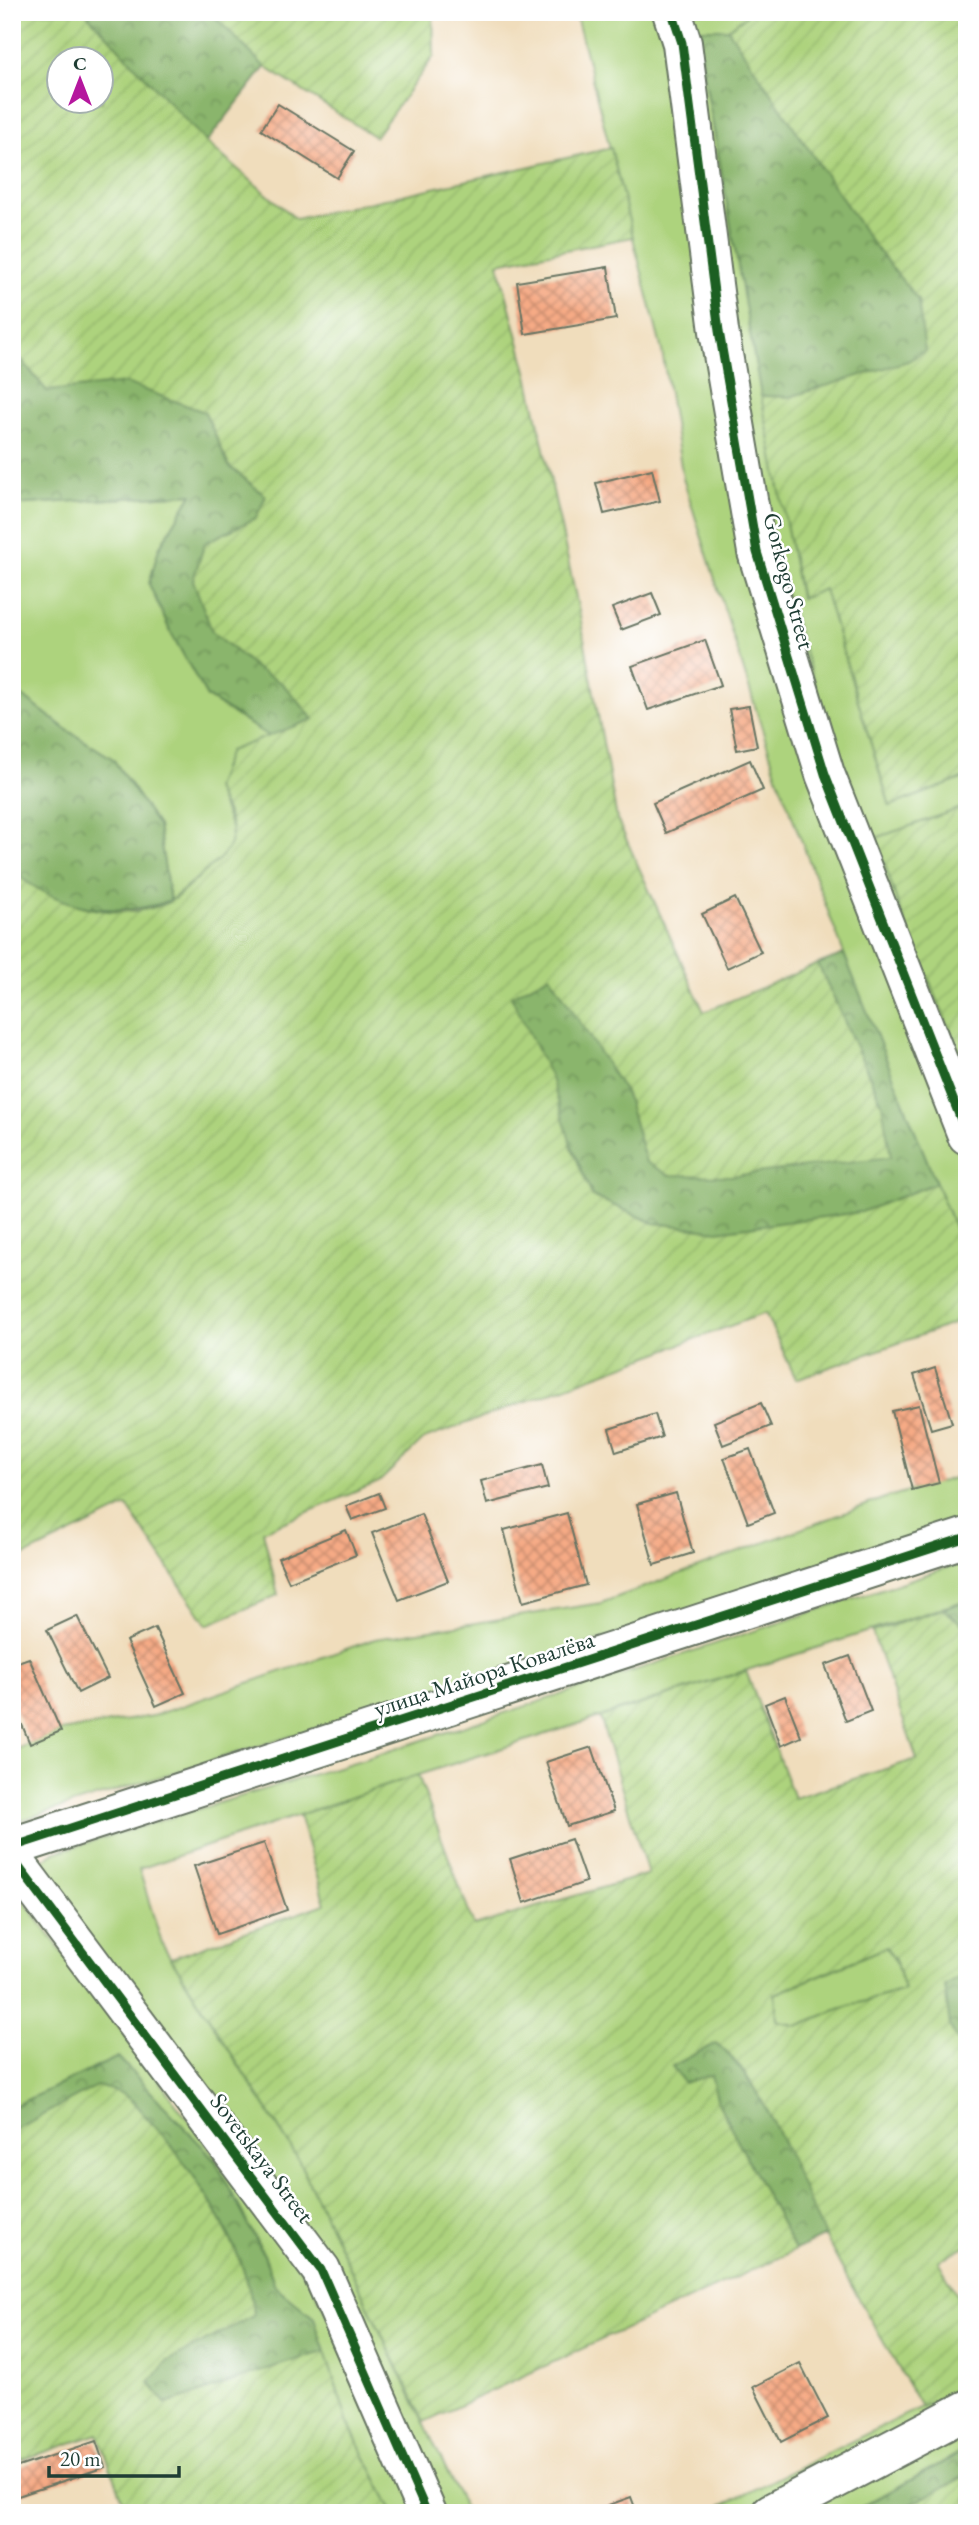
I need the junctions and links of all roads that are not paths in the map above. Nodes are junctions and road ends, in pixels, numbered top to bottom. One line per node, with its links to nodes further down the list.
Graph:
1 (672, 12): 2 (street, Gorkogo Street)
2 (967, 1135)
3 (967, 1537): 4 (street, улица Майора Ковалёва)
4 (12, 1847)
5 (12, 1858): 7 (street, Sovetskaya Street)
6 (967, 2410): 8 (street)
7 (427, 2513)
8 (771, 2513)

